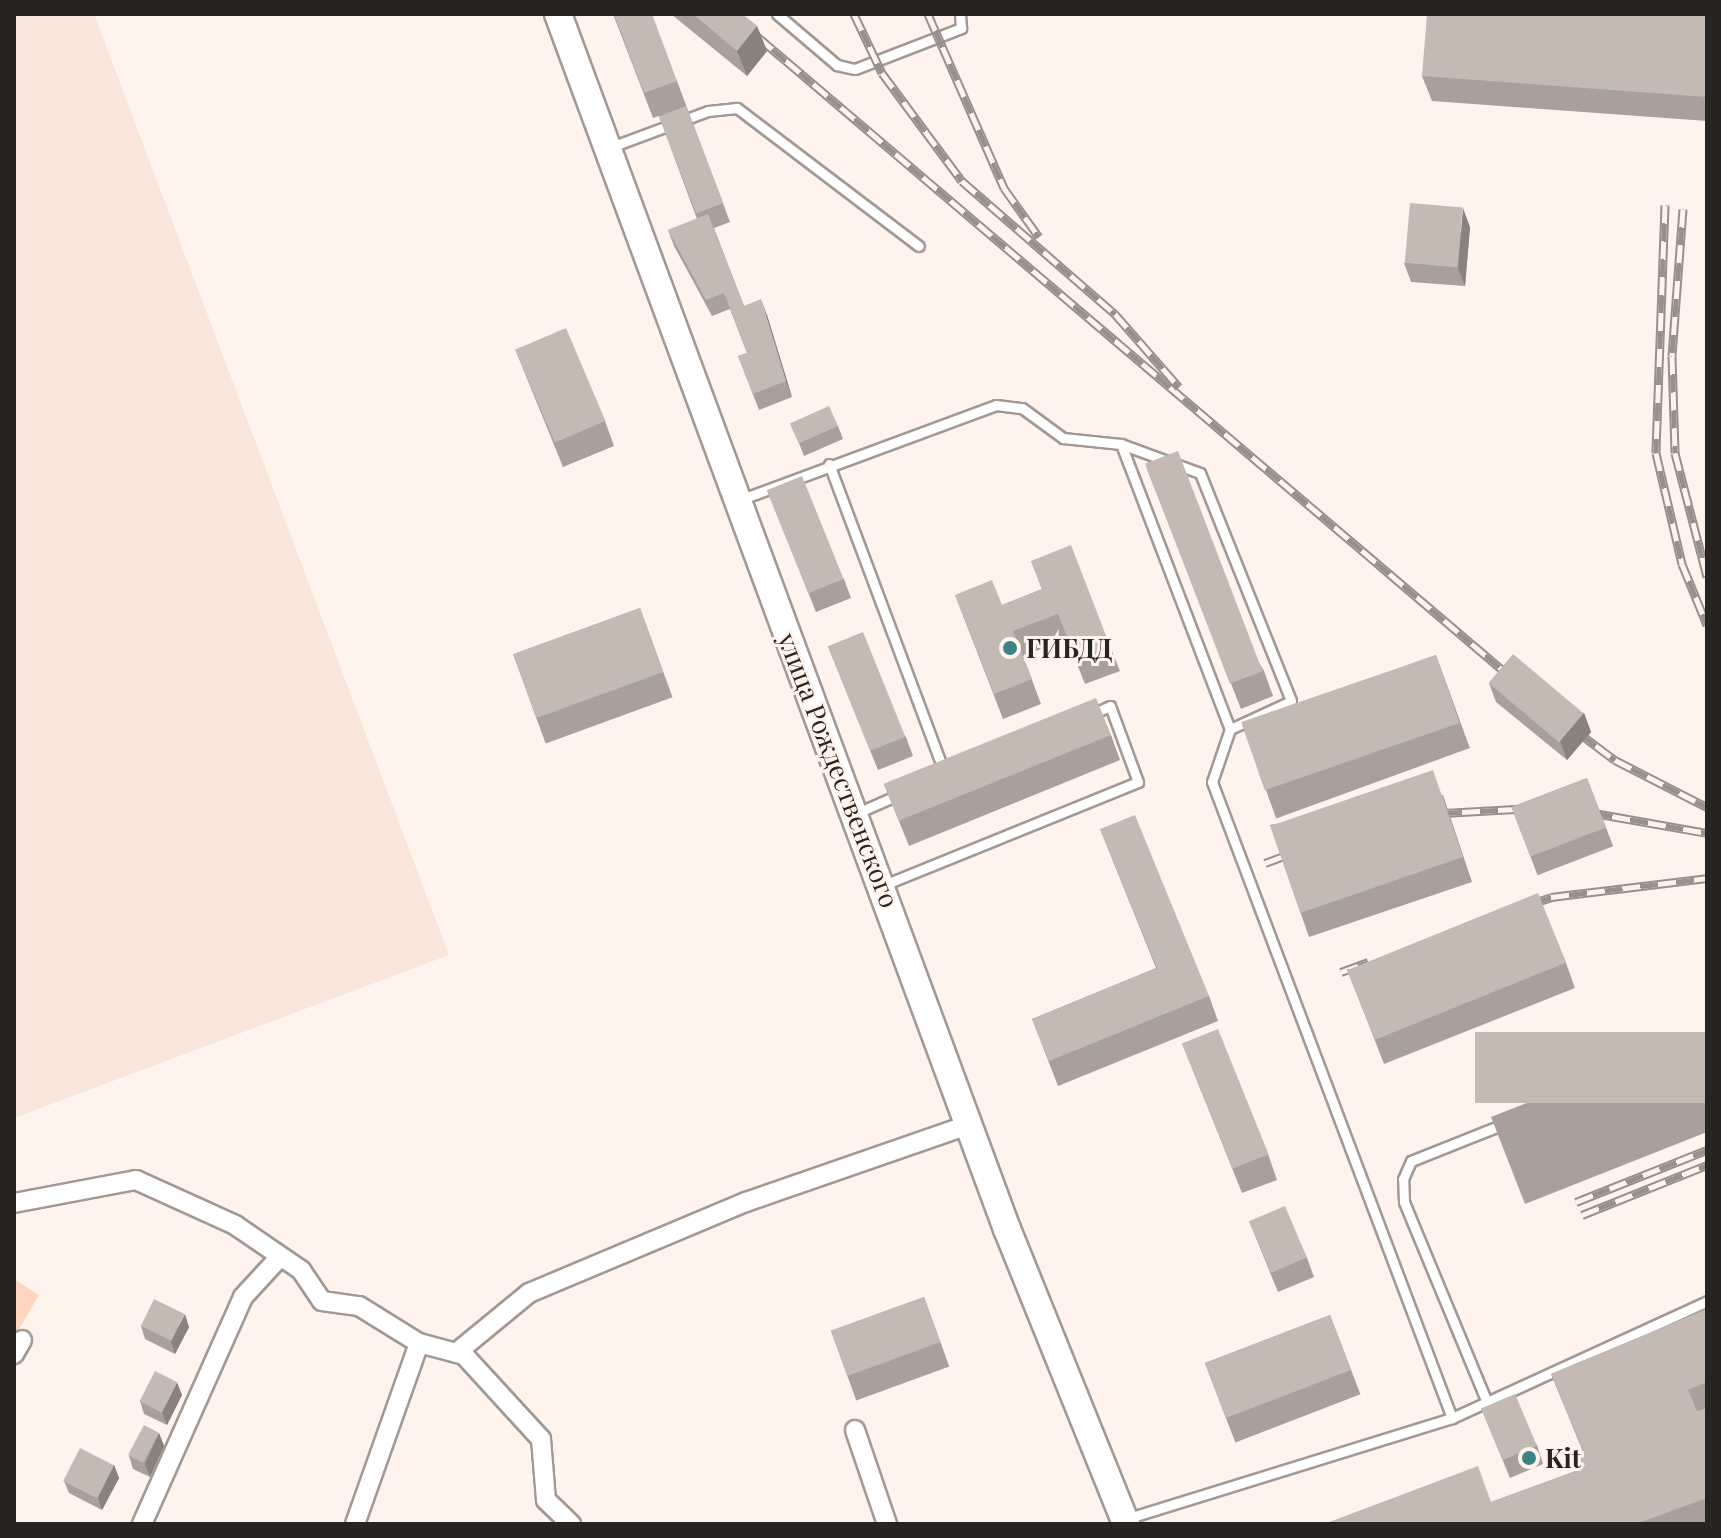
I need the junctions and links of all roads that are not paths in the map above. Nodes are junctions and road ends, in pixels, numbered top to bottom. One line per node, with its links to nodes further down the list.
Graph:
1 (558, 14): 4 (main road, улица Рождественского)
2 (777, 14): 3 (lane)
3 (960, 14)
4 (608, 148): 5 (lane); 8 (main road, улица Рождественского)
5 (919, 246)
6 (1121, 444): 7 (lane); 10 (lane); 10 (lane)
7 (829, 464): 8 (lane); 12 (lane)
8 (739, 501): 15 (main road, улица Рождественского)
9 (1083, 717): 16 (lane)
10 (1230, 729): 25 (lane)
11 (958, 768): 12 (lane)
12 (945, 773): 13 (lane)
13 (932, 779)
14 (906, 791): 15 (lane)
15 (854, 815): 16 (main road, улица Рождественского)
16 (883, 885): 18 (main road, улица Рождественского)
17 (1515, 1119): 24 (lane)
18 (968, 1125): 23 (street); 27 (main road, улица Рождественского)
19 (14, 1203): 20 (street)
20 (278, 1259): 22 (street); 28 (street)
21 (1707, 1301): 24 (lane)
22 (419, 1343): 23 (street); 29 (street)
23 (456, 1353): 30 (street)
24 (1486, 1400): 25 (lane)
25 (1452, 1418): 27 (lane)
26 (855, 1430): 31 (street)
27 (1125, 1523)
28 (142, 1524)
29 (355, 1524)
30 (571, 1524)
31 (887, 1524)

